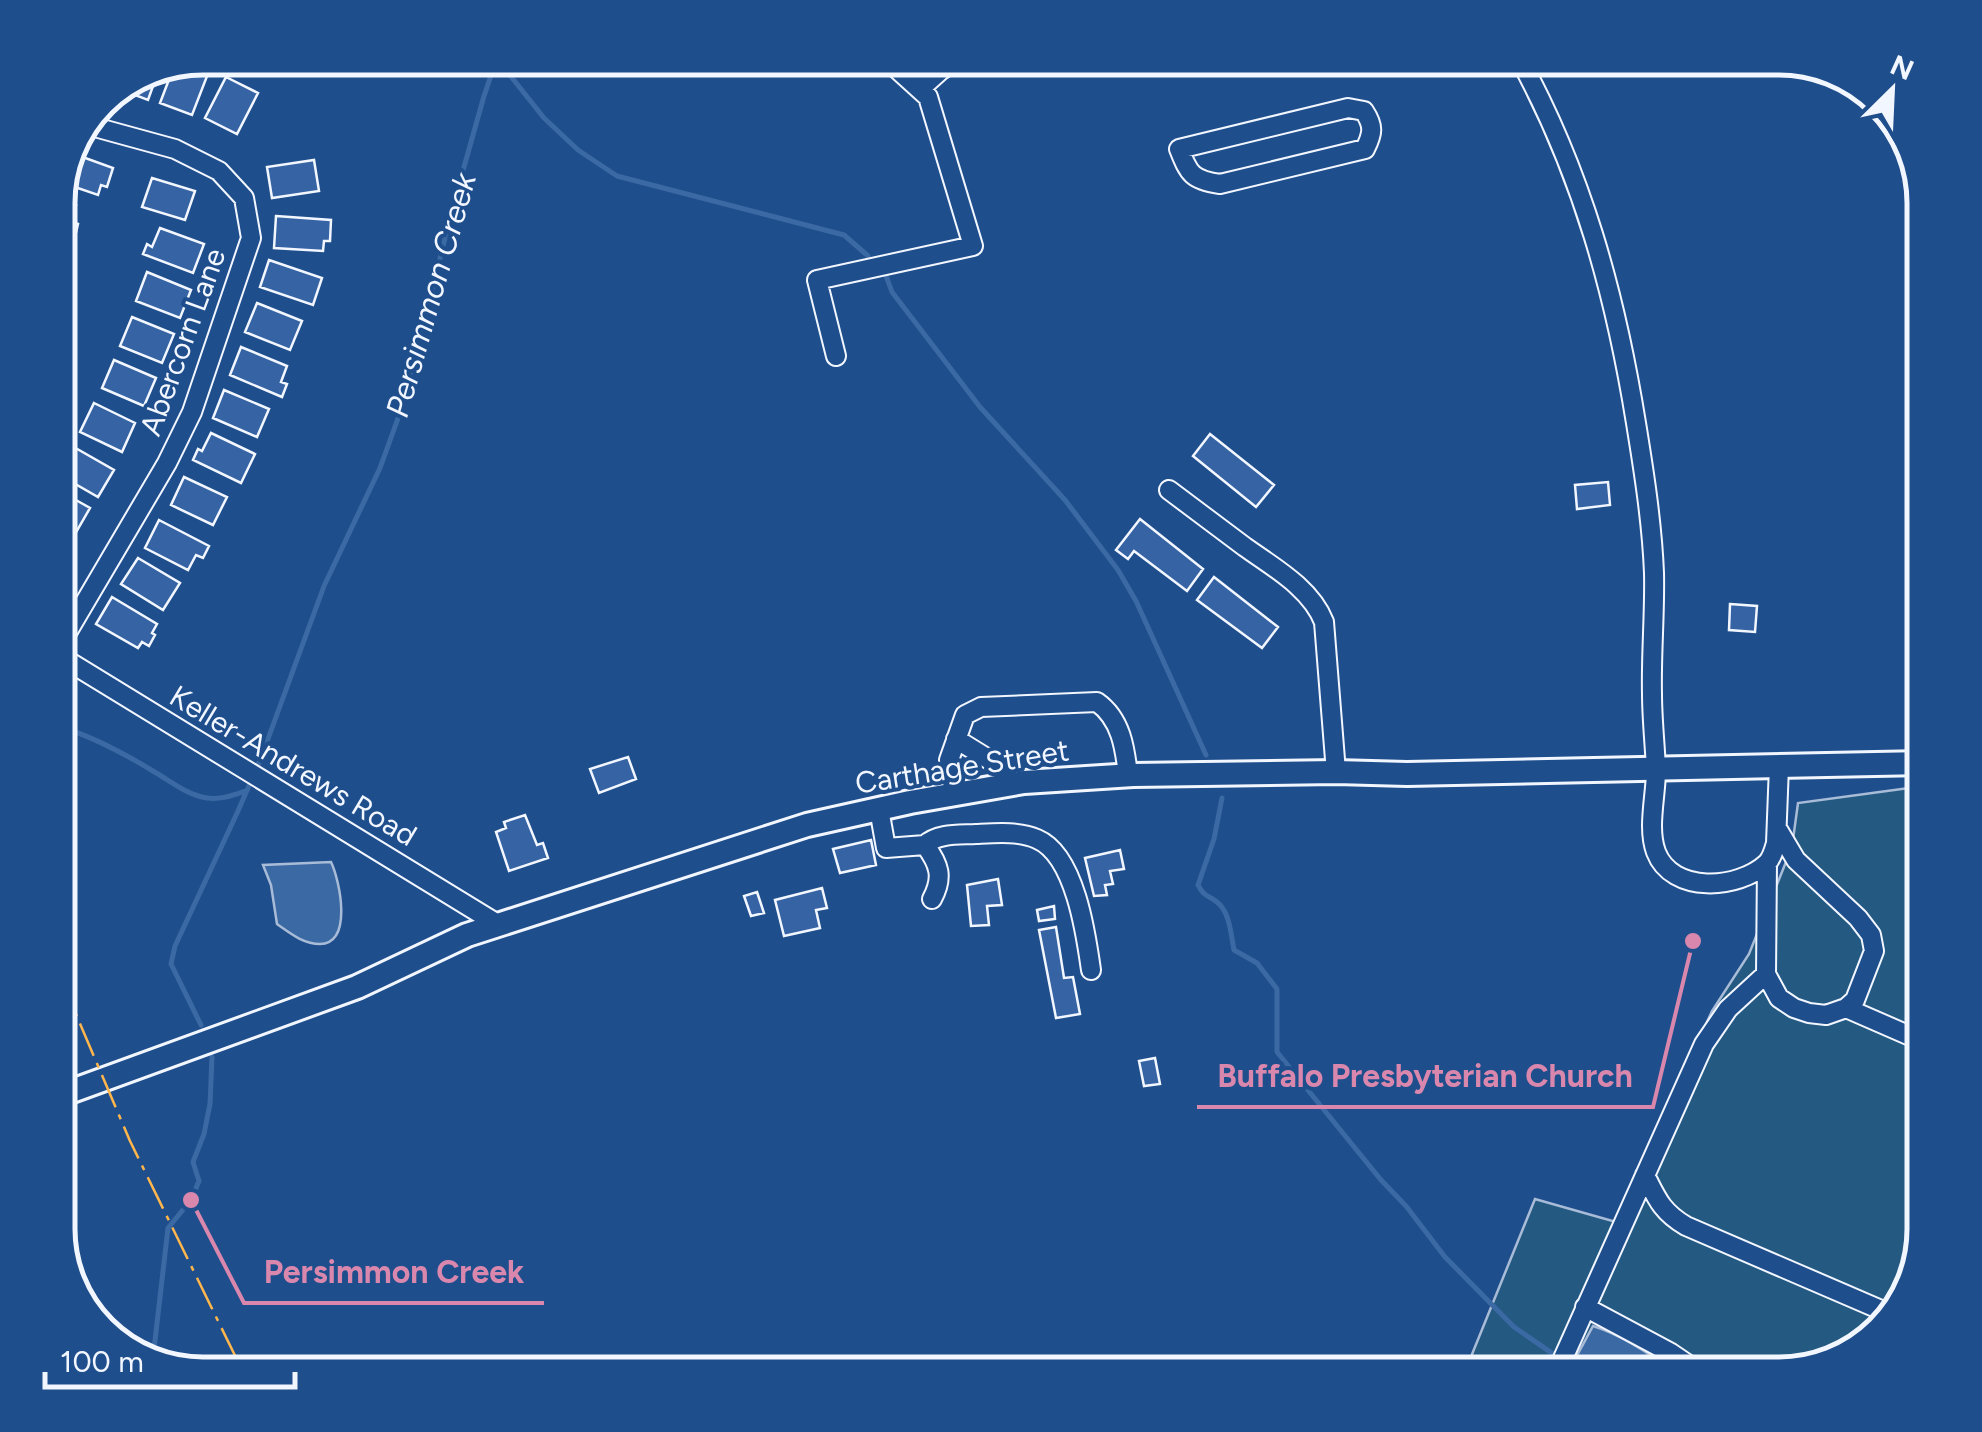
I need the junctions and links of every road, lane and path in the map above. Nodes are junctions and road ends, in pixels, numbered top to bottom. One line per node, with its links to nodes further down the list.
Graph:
1 (905, 75): 4 (street)
2 (938, 75): 4 (street)
3 (1527, 75): 14 (street)
4 (921, 88): 7 (street)
5 (1348, 108): 5 (street)
6 (100, 128): 9 (street, Abercorn Lane)
7 (836, 356)
8 (1169, 490): 15 (street)
9 (75, 623)
10 (75, 662): 24 (street, Keller-Andrews Road)
11 (956, 739): 16 (street); 17 (street); 18 (street)
12 (1907, 763): 13 (main road, Carthage Street)
13 (1779, 766): 14 (main road, Carthage Street); 20 (street)
14 (1656, 769): 15 (main road, Carthage Street); 22 (street)
15 (1336, 772): 16 (main road, Carthage Street)
16 (1128, 775): 17 (main road, Carthage Street)
17 (1010, 784): 18 (main road, Carthage Street)
18 (954, 794): 19 (main road, Carthage Street)
19 (879, 808): 21 (street); 24 (main road, Carthage Street)
20 (1778, 828): 22 (street); 27 (street)
21 (924, 844): 23 (street); 25 (street)
22 (1768, 862): 26 (street)
23 (932, 899)
24 (499, 924): 29 (main road, Carthage Street)
25 (1091, 970)
26 (1766, 974): 27 (street); 30 (street)
27 (1846, 1008): 28 (street)
28 (1907, 1035)
29 (75, 1090)
30 (1645, 1175): 31 (street); 32 (street)
31 (1585, 1307): 33 (street); 34 (street)
32 (1879, 1309)
33 (1563, 1357)
34 (1677, 1357)

